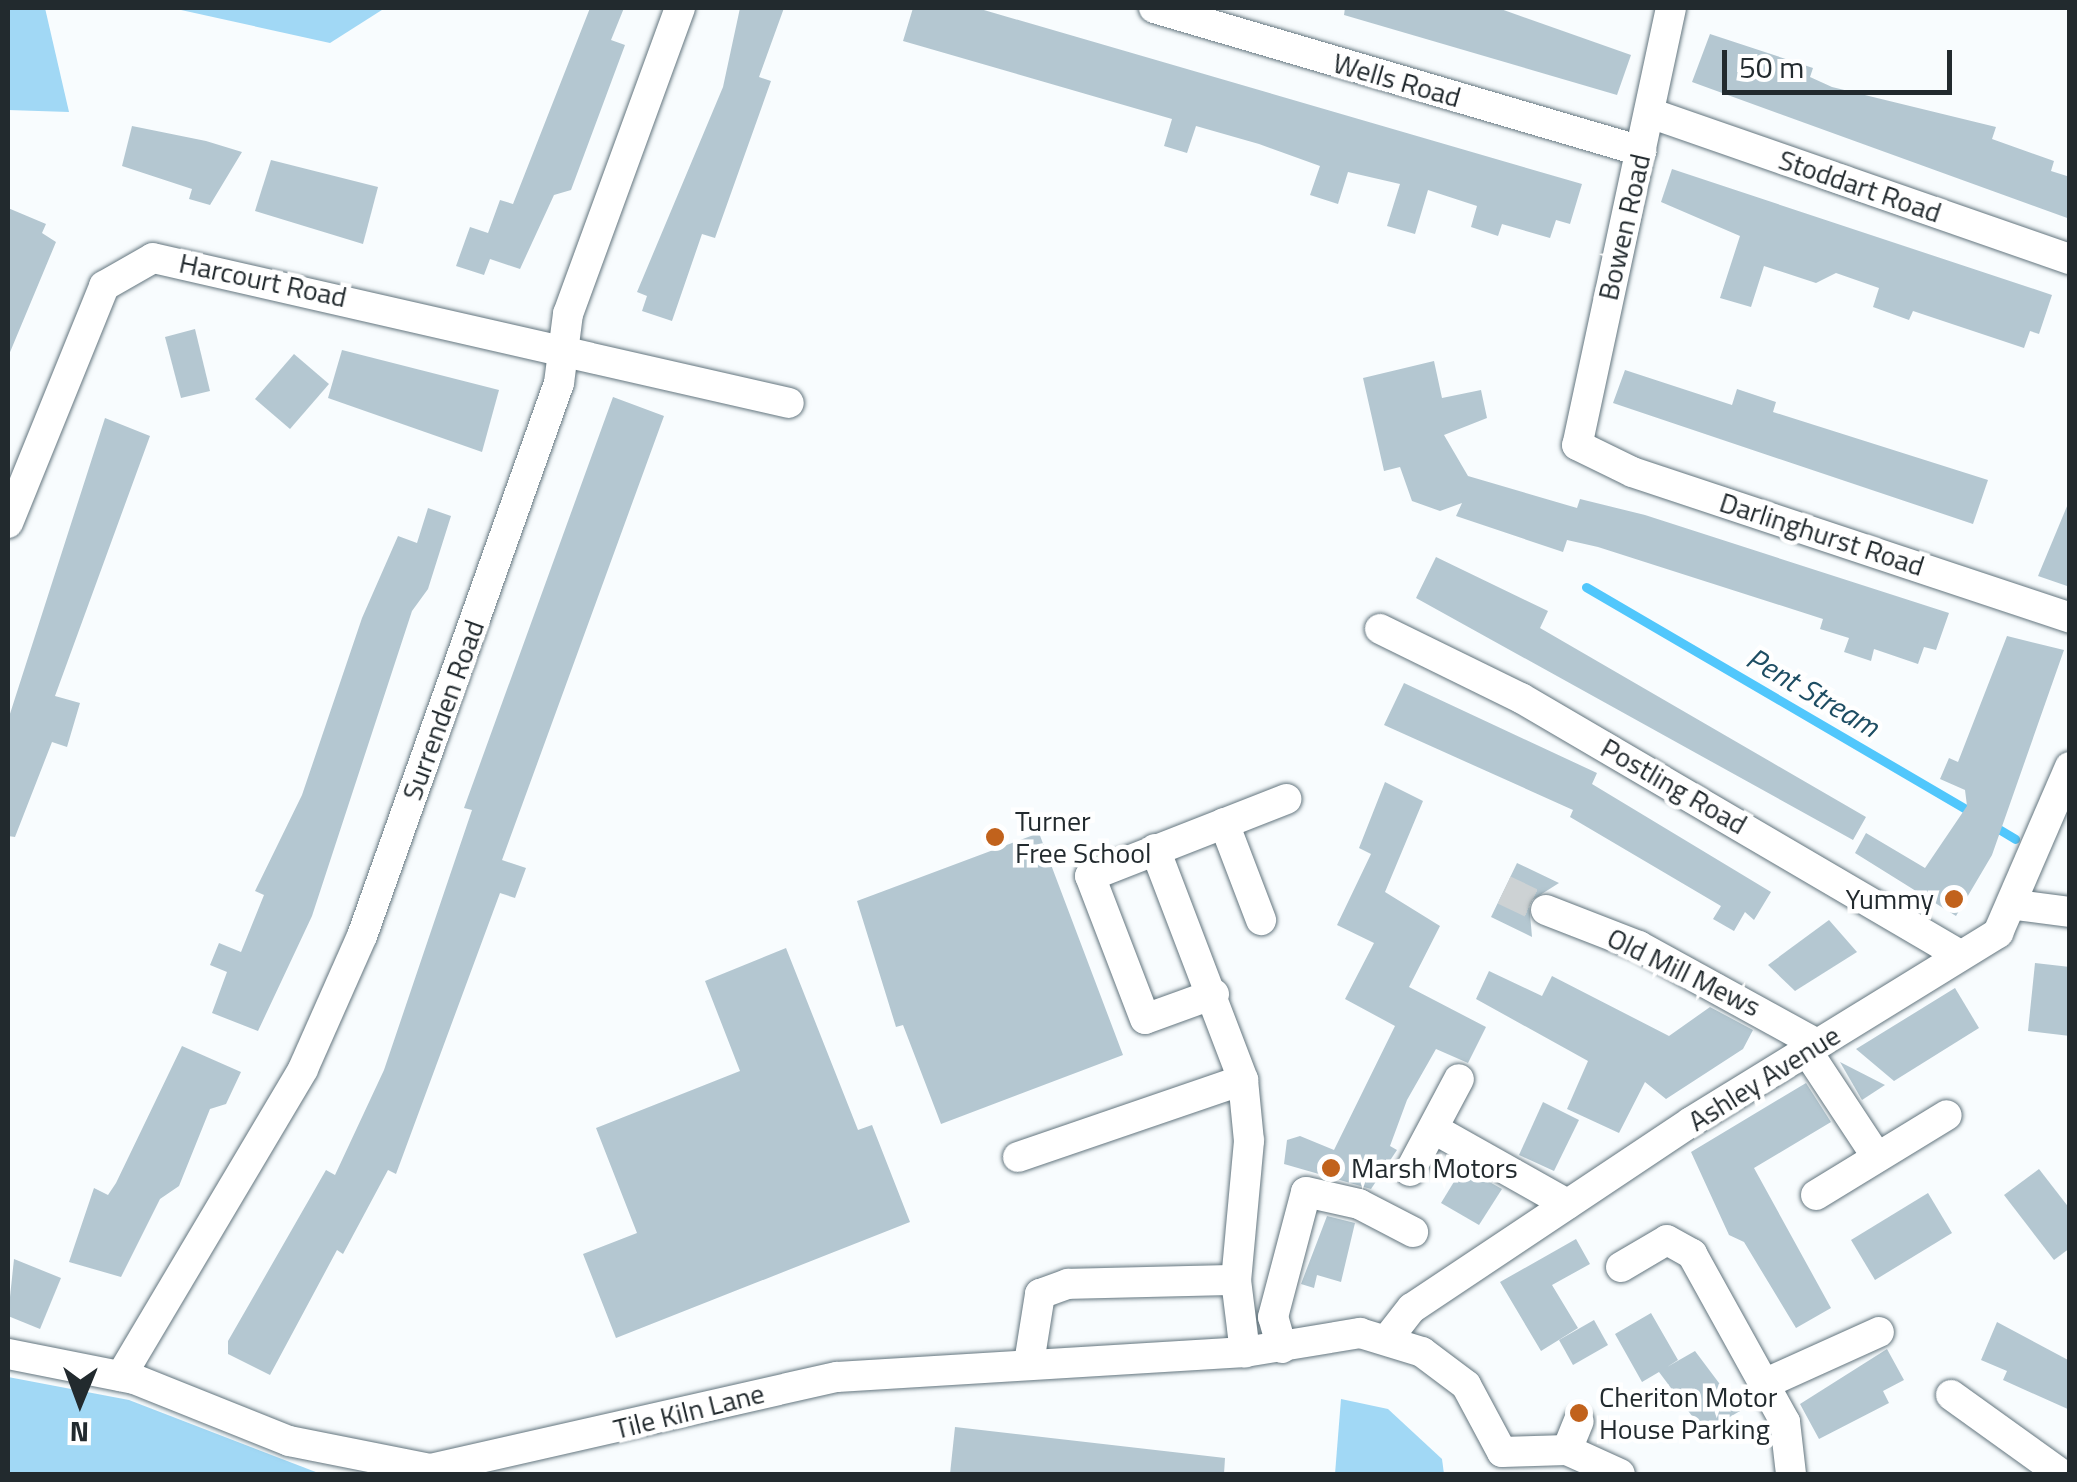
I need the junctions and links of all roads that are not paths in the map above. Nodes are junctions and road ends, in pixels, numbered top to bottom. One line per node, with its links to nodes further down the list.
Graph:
1 (680, 8): 7 (street, Surrenden Road)
2 (1154, 8): 5 (street, Wells Road)
3 (1671, 8): 4 (street, Bowen Road)
4 (1650, 114): 5 (street, Bowen Road); 6 (street, Stoddart Road)
5 (1642, 151): 9 (street, Bowen Road)
6 (2070, 259)
7 (561, 345): 8 (street, Harcourt Road); 10 (street, Harcourt Road); 42 (street, Surrenden Road)
8 (789, 404)
9 (1578, 446): 11 (street, Darlinghurst Road)
10 (8, 522)
11 (2070, 618)
12 (1380, 630): 21 (street, Postling Road)
13 (2070, 767): 17 (street, Ashley Avenue)
14 (1286, 800): 15 (street)
15 (1224, 823): 16 (street); 20 (street)
16 (1155, 850): 22 (street); 22 (street)
17 (2017, 904): 19 (street); 21 (street, Ashley Avenue)
18 (1546, 910): 23 (street, Old Mill Mews)
19 (2070, 912)
20 (1261, 920)
21 (1960, 956): 23 (street, Ashley Avenue)
22 (1214, 994): 25 (street)
23 (1812, 1048): 29 (street); 32 (street, Ashley Avenue)
24 (1459, 1079): 27 (street)
25 (1243, 1080): 28 (street); 35 (street)
26 (1947, 1116): 29 (street)
27 (1434, 1129): 30 (street); 32 (street)
28 (1018, 1157)
29 (1877, 1158): 31 (street)
30 (1410, 1171)
31 (1816, 1195)
32 (1568, 1204): 37 (street, Ashley Avenue)
33 (1413, 1232): 38 (street)
34 (1621, 1267): 43 (street)
35 (1236, 1280): 39 (street); 41 (street)
36 (1878, 1332): 43 (street)
37 (1389, 1337): 38 (street, Tile Kiln Lane); 47 (street)
38 (1282, 1348): 39 (street, Tile Kiln Lane)
39 (1245, 1352): 41 (street, Tile Kiln Lane)
40 (8, 1354): 42 (street, Tile Kiln Lane)
41 (1029, 1364): 42 (street, Tile Kiln Lane)
42 (121, 1376)
43 (1764, 1384): 49 (street)
44 (1951, 1396): 50 (street)
45 (1578, 1421): 46 (street)
46 (1567, 1450): 47 (street); 48 (street)
47 (1494, 1463)
48 (1620, 1474)
49 (1791, 1474)
50 (2061, 1474)

